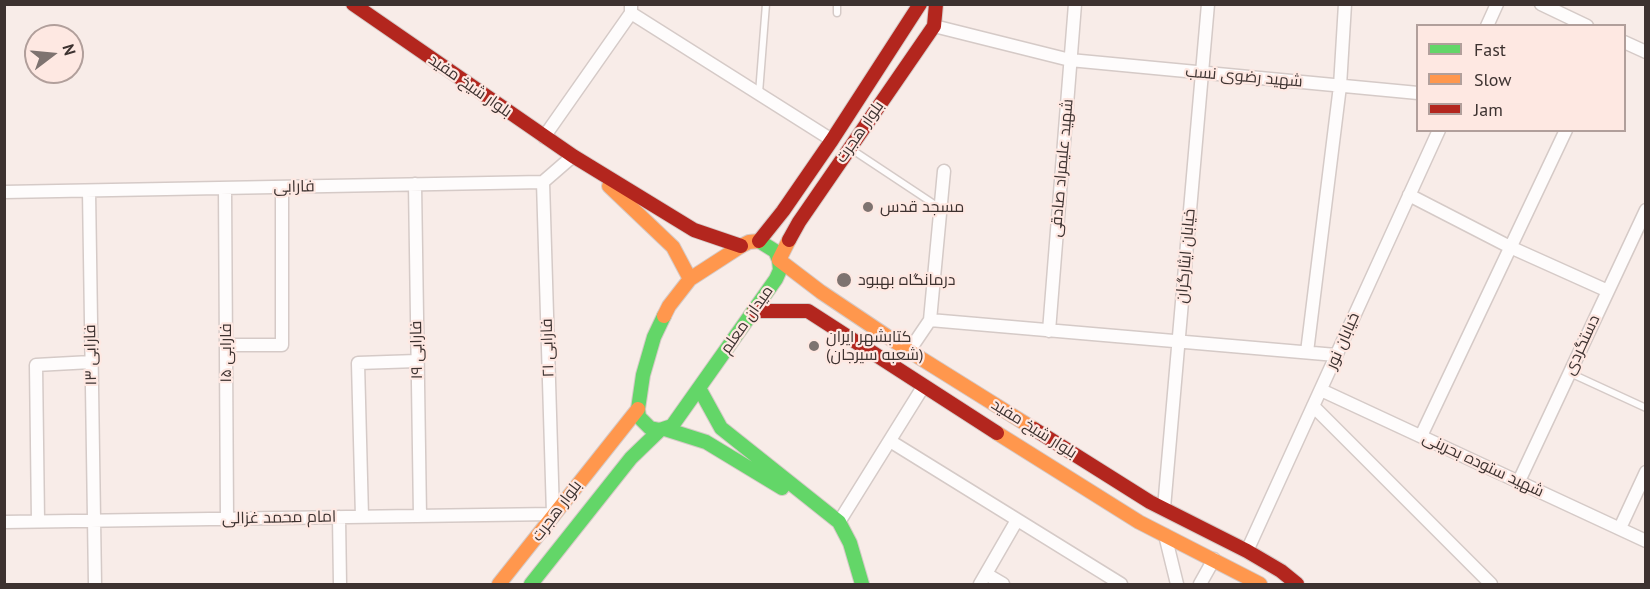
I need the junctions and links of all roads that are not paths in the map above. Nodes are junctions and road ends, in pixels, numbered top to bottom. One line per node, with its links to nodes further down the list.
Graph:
1 (353, 4): 25 (street, بلوار شیخ مفید)
2 (766, 4): 22 (lane)
3 (837, 4): 12 (lane)
4 (920, 4): 26 (street, بلوار هجرت)
5 (936, 4): 15 (street, بلوار هجرت)
6 (1075, 4): 18 (street, شهید علیمراد صادقی)
7 (1208, 4): 19 (street, خیابان ایثارگران)
8 (1345, 4): 20 (street)
9 (1497, 4): 13 (street)
10 (1541, 4): 14 (street)
11 (631, 9): 22 (street); 25 (street)
12 (837, 13)
13 (1488, 24)
14 (1583, 24)
15 (934, 26): 18 (street, شهید رضوی نسب); 27 (street, بلوار هجرت)
16 (1626, 43): 17 (street)
17 (1646, 52)
18 (1070, 60): 19 (street, شهید رضوی نسب); 52 (street, شهید علیمراد صادقی)
19 (1202, 73): 20 (street, شهید رضوی نسب); 53 (street, خیابان ایثارگران)
20 (1340, 86): 21 (street, شهید رضوی نسب); 56 (street)
21 (1416, 93)
22 (759, 94): 26 (street)
23 (1438, 132): 37 (street, خیابان نور)
24 (1565, 132): 44 (street)
25 (544, 137): 28 (street, بلوار شیخ مفید)
26 (832, 140): 41 (street, بلوار هجرت)
27 (849, 148): 38 (lane); 45 (street, بلوار هجرت)
28 (573, 156): 29 (street, بلوار شیخ مفید); 31 (street)
29 (587, 165): 40 (street); 43 (street)
30 (944, 171): 38 (street)
31 (543, 182): 32 (street, فارابی); 75 (street, فارابی ۲۱)
32 (415, 184): 33 (street, فارابی); 58 (street, فارابی ۱۹)
33 (282, 187): 34 (street, فارابی); 54 (street)
34 (225, 188): 35 (street, فارابی); 54 (street, فارابی ۱۵)
35 (89, 190): 36 (street, فارابی); 59 (street); 80 (street, فارابی ۱۳)
36 (4, 192)
37 (1409, 195): 44 (street); 57 (street, خیابان نور)
38 (940, 208): 51 (street)
39 (1645, 211): 47 (street, دستگردی)
40 (693, 230): 42 (street); 43 (street)
41 (759, 242): 42 (street); 45 (street)
42 (741, 246): 46 (street)
43 (673, 247): 46 (street)
44 (1510, 247): 47 (street); 69 (street)
45 (779, 260): 48 (street, بلوار شیخ مفید); 49 (street, میدان معلم)
46 (690, 279): 66 (street)
47 (1608, 291): 60 (street, دستگردی)
48 (821, 292): 50 (street); 55 (street, بلوار شیخ مفید)
49 (754, 311): 50 (street); 62 (street, میدان معلم)
50 (808, 311): 61 (street, بلوار شیخ مفید)
51 (930, 320): 52 (street); 55 (street)
52 (1049, 331): 53 (street)
53 (1178, 342): 56 (street); 74 (street, خیابان ایثارگران)
54 (226, 345): 79 (street, فارابی ۱۵)
55 (909, 351): 74 (street, بلوار شیخ مفید)
56 (1306, 352): 57 (street)
57 (1336, 355): 63 (street, خیابان نور)
58 (417, 361): 76 (street, فارابی ۱۹); 78 (street)
59 (91, 362): 80 (street); 82 (street)
60 (1569, 373): 65 (lane); 73 (street, دستگردی)
61 (924, 387): 70 (street); 86 (street, بلوار شیخ مفید)
62 (699, 388): 67 (street); 68 (street, میدان معلم)
63 (1321, 390): 64 (street, خیابان نور); 69 (street, شهید ستوده بحرینی)
64 (1313, 406): 88 (street, خیابان نور); 102 (street)
65 (1646, 408)
66 (638, 409): 68 (street); 75 (street, بلوار هجرت)
67 (721, 428): 71 (street); 84 (street)
68 (663, 430): 71 (street); 94 (street, بلوار هجرت)
69 (1421, 436): 73 (street, شهید ستوده بحرینی)
70 (890, 441): 81 (street); 84 (street)
71 (706, 442): 84 (street)
72 (1646, 472): 85 (street)
73 (1519, 481): 85 (street, شهید ستوده بحرینی)
74 (1164, 508): 88 (street, بلوار شیخ مفید)
75 (553, 514): 76 (street, امام محمد غزالی); 93 (street, بلوار هجرت)
76 (420, 516): 78 (street, امام محمد غزالی)
77 (339, 517): 78 (street, امام محمد غزالی); 79 (street, امام محمد غزالی); 92 (street)
78 (362, 517)
79 (227, 519): 80 (street, امام محمد غزالی)
80 (94, 520): 82 (street, امام محمد غزالی); 91 (street)
81 (1017, 520): 90 (street); 97 (street)
82 (38, 521): 83 (street, امام محمد غزالی)
83 (4, 522)
84 (839, 522): 95 (street)
85 (1620, 528): 87 (street, شهید ستوده بحرینی)
86 (1165, 535): 89 (street, بلوار شیخ مفید); 98 (street)
87 (1646, 541)
88 (1247, 551): 101 (street, بلوار شیخ مفید)
89 (1214, 560): 99 (street); 100 (street, بلوار شیخ مفید)
90 (983, 579): 96 (street)
91 (95, 585)
92 (339, 585)
93 (499, 585)
94 (531, 585)
95 (862, 585)
96 (1004, 585)
97 (1121, 585)
98 (1177, 585)
99 (1200, 585)
100 (1260, 585)
101 (1297, 585)
102 (1491, 585)

